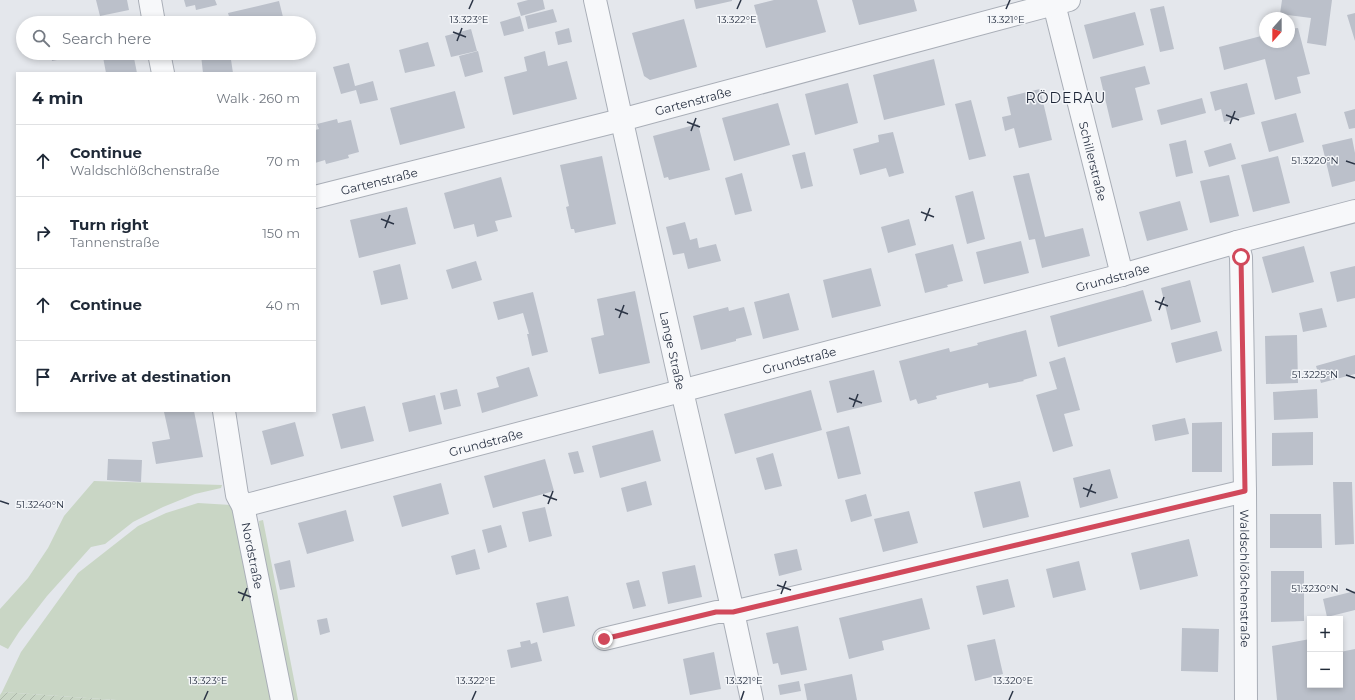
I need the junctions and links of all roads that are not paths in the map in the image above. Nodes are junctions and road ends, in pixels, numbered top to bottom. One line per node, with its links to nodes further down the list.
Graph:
1 (150, 0): 4 (street)
2 (594, 0): 7 (street, Lange Straße)
3 (1059, 1): 7 (street, Gartenstraße); 11 (street, Schillerstraße)
4 (153, 16)
5 (160, 60): 6 (street)
6 (163, 72)
7 (621, 120): 8 (street, Gartenstraße); 12 (street, Lange Straße)
8 (316, 197)
9 (1355, 211): 10 (street, Grundstraße)
10 (1237, 242): 11 (street, Grundstraße); 14 (street, Waldschlößchenstraße)
11 (1122, 275): 12 (street, Grundstraße)
12 (682, 391): 15 (street, Grundstraße); 16 (street, Lange Straße)
13 (224, 412): 15 (street, Nordstraße)
14 (1245, 491): 16 (street); 20 (street, Waldschlößchenstraße)
15 (242, 506): 18 (street, Nordstraße)
16 (733, 612): 17 (street); 19 (street, Lange Straße)
17 (604, 639)
18 (282, 700)
19 (752, 700)
20 (1246, 700)

